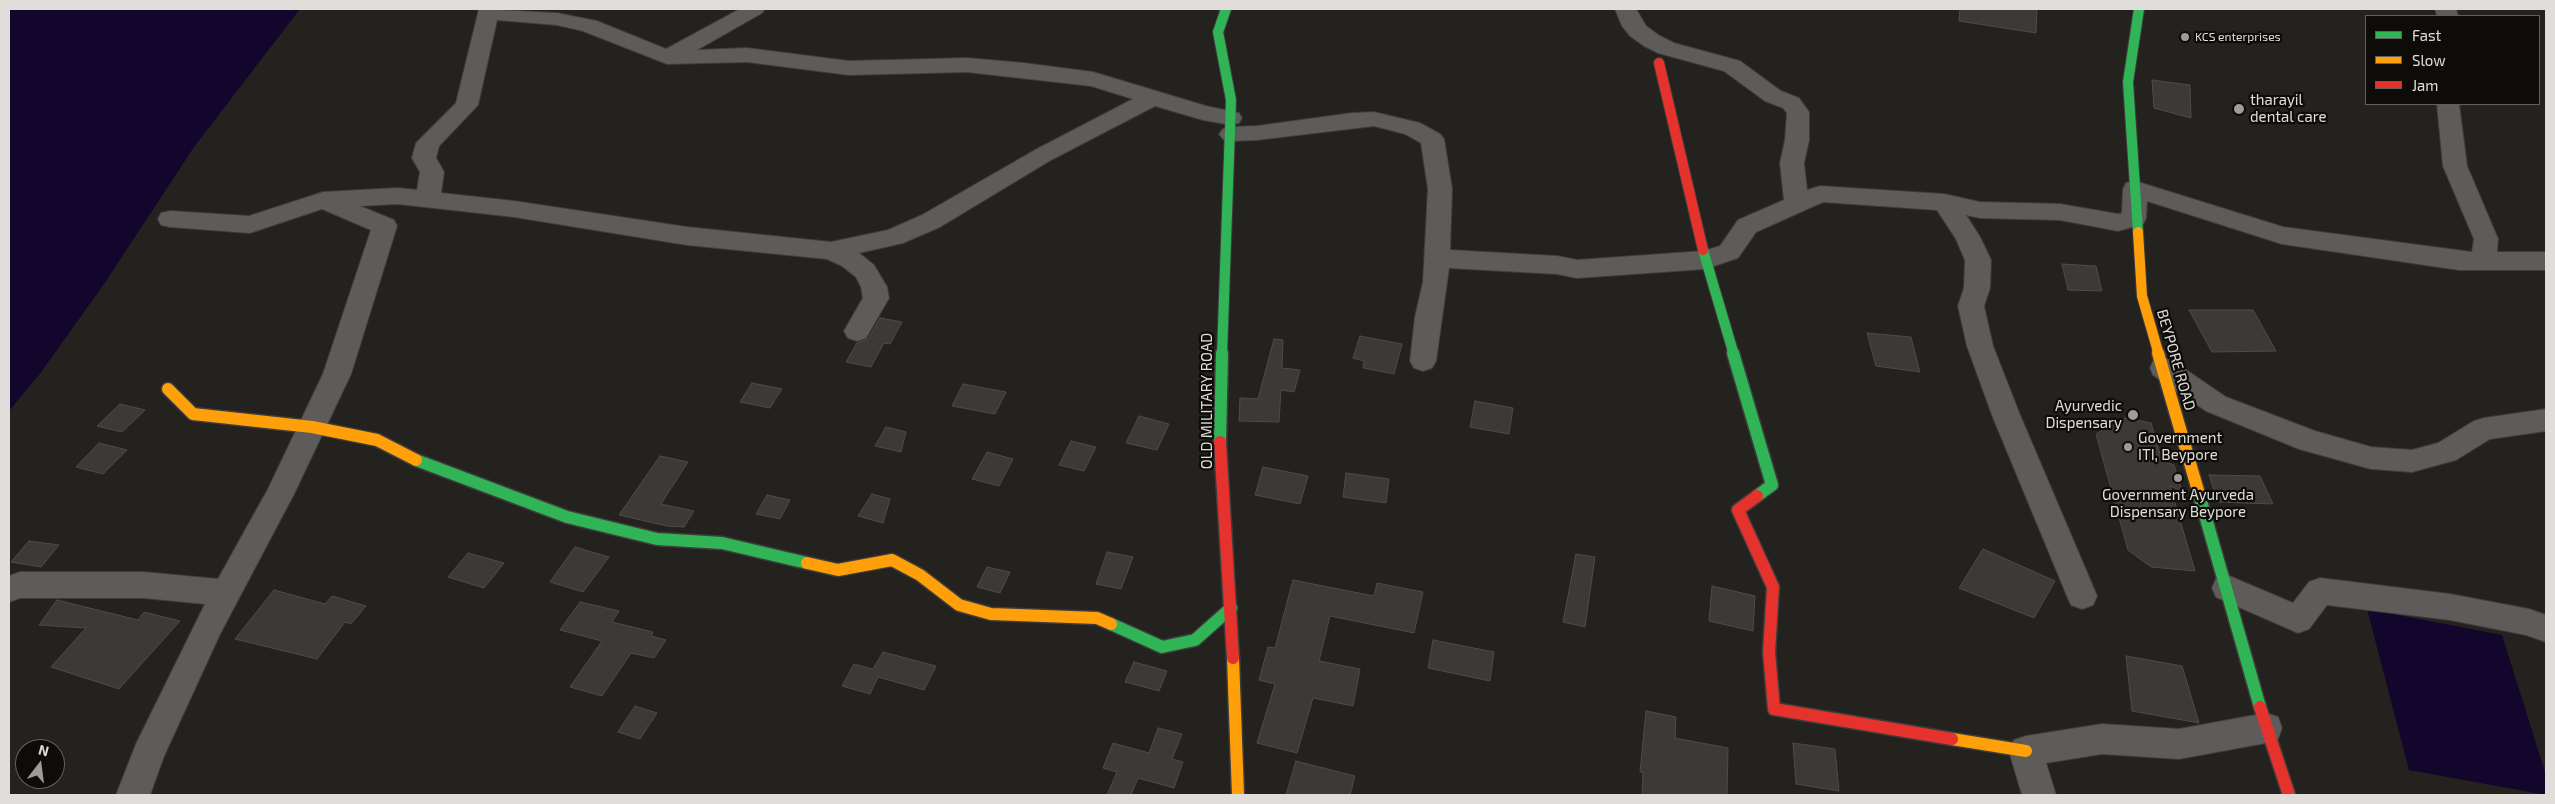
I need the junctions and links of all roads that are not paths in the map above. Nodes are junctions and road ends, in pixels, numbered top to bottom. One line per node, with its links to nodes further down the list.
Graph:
1 (755, 9): 6 (street)
2 (1226, 9): 10 (street, OLD MILITARY ROAD)
3 (1626, 9): 15 (street)
4 (2139, 9): 11 (street, BEYPORE ROAD)
5 (488, 11): 6 (street); 12 (street)
6 (667, 57): 8 (street)
7 (1659, 62): 19 (street)
8 (1152, 98): 10 (street); 17 (street)
9 (2448, 105): 20 (street)
10 (1231, 126): 18 (street); 32 (street, OLD MILITARY ROAD)
11 (2135, 191): 14 (street); 20 (street); 24 (street, BEYPORE ROAD)
12 (428, 199): 13 (street); 17 (street)
13 (323, 200): 16 (street); 27 (street)
14 (1944, 202): 15 (street); 31 (street)
15 (1796, 204): 19 (street)
16 (170, 219)
17 (831, 251): 22 (street)
18 (1437, 258): 19 (street); 23 (street)
19 (1705, 260): 35 (street)
20 (2483, 261): 21 (street)
21 (2546, 261)
22 (857, 331)
23 (1423, 361)
24 (2163, 368): 26 (street); 28 (street, BEYPORE ROAD)
25 (168, 389): 27 (street)
26 (2546, 420)
27 (312, 427): 30 (street); 32 (street)
28 (2227, 588): 33 (street); 34 (street, BEYPORE ROAD)
29 (9, 589): 30 (street)
30 (226, 593): 36 (street)
31 (2082, 596)
32 (1232, 608): 37 (street, OLD MILITARY ROAD)
33 (2546, 629)
34 (2266, 728): 35 (street); 39 (street, BEYPORE ROAD)
35 (2026, 751): 38 (street)
36 (133, 795)
37 (1238, 795)
38 (2039, 795)
39 (2289, 795)

